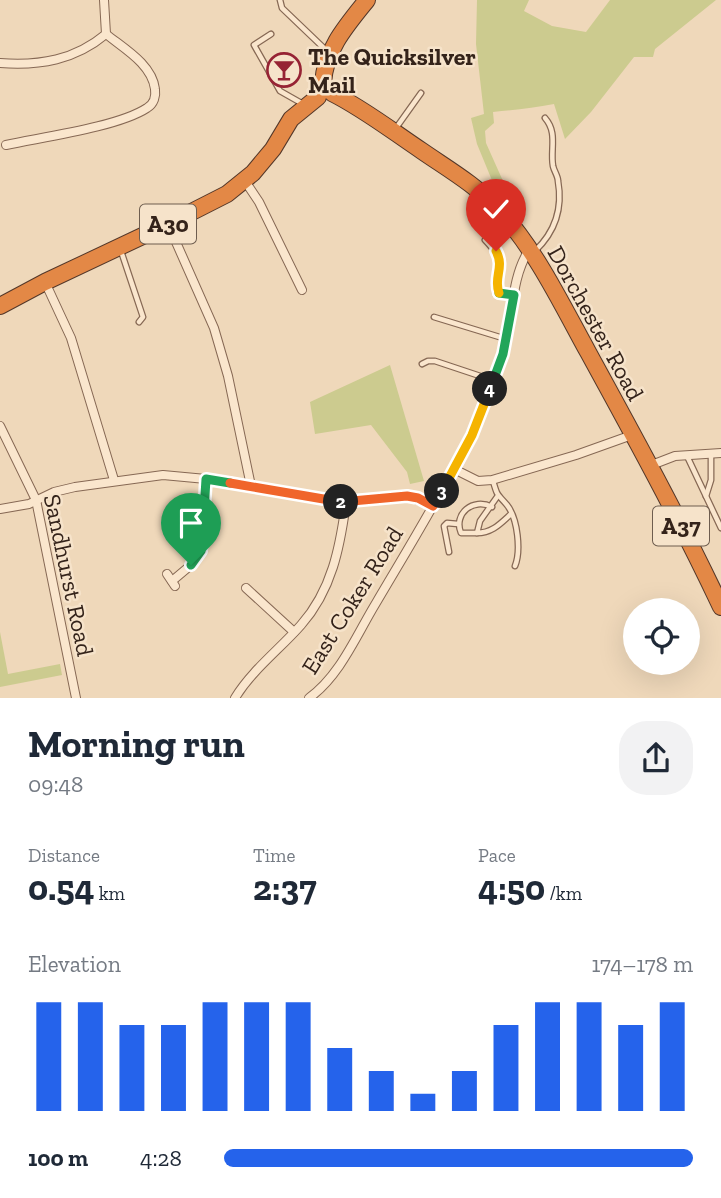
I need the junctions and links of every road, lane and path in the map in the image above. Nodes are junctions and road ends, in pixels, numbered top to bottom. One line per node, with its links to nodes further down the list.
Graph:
1 (104, 0): 4 (street)
2 (280, 0): 6 (lane)
3 (367, 0): 6 (highway)
4 (106, 34): 7 (street); 12 (street)
5 (271, 34): 9 (lane)
6 (329, 53): 9 (highway)
7 (0, 63)
8 (421, 93): 11 (lane)
9 (320, 95): 11 (highway, Dorchester Road / A37); 13 (highway, A30)
10 (545, 118): 17 (lane)
11 (393, 131): 17 (highway, Dorchester Road / A37)
12 (6, 145)
13 (245, 181): 14 (highway, A30); 19 (street)
14 (168, 224): 16 (highway, A30); 36 (street)
15 (485, 240): 20 (lane)
16 (120, 246): 18 (highway, A30); 23 (lane)
17 (531, 252): 20 (street, East Coker Road); 28 (highway, Dorchester Road / A37)
18 (45, 282): 21 (highway, A30); 34 (street)
19 (302, 290)
20 (514, 295): 24 (street, East Coker Road)
21 (0, 306)
22 (434, 317): 24 (lane)
23 (139, 322)
24 (506, 338): 26 (street, East Coker Road)
25 (422, 364): 26 (lane)
26 (493, 381): 32 (street, East Coker Road)
27 (0, 426): 39 (street, Sandhurst Road)
28 (632, 435): 31 (highway, Dorchester Road / A37); 35 (street)
29 (716, 453): 30 (street); 38 (lane)
30 (687, 455): 31 (street); 38 (lane)
31 (649, 466): 52 (highway, Dorchester Road / A37)
32 (454, 469): 35 (street); 41 (street, East Coker Road)
33 (206, 479): 34 (street); 36 (street); 50 (street)
34 (114, 480): 39 (street)
35 (493, 480): 37 (lane)
36 (251, 486): 40 (street)
37 (497, 496): 42 (lane); 44 (lane)
38 (706, 497): 46 (lane)
39 (36, 500): 43 (street); 54 (street, Sandhurst Road)
40 (346, 503): 41 (street); 53 (street)
41 (433, 506): 56 (street, East Coker Road)
42 (492, 507): 45 (lane); 47 (lane)
43 (0, 509)
44 (511, 514): 47 (lane); 49 (lane)
45 (458, 524): 47 (lane); 48 (lane)
46 (721, 528)
47 (477, 533)
48 (449, 552)
49 (515, 566)
50 (171, 580)
51 (246, 588): 53 (street)
52 (721, 607)
53 (294, 632): 55 (street)
54 (76, 698)
55 (235, 698)
56 (309, 698)

